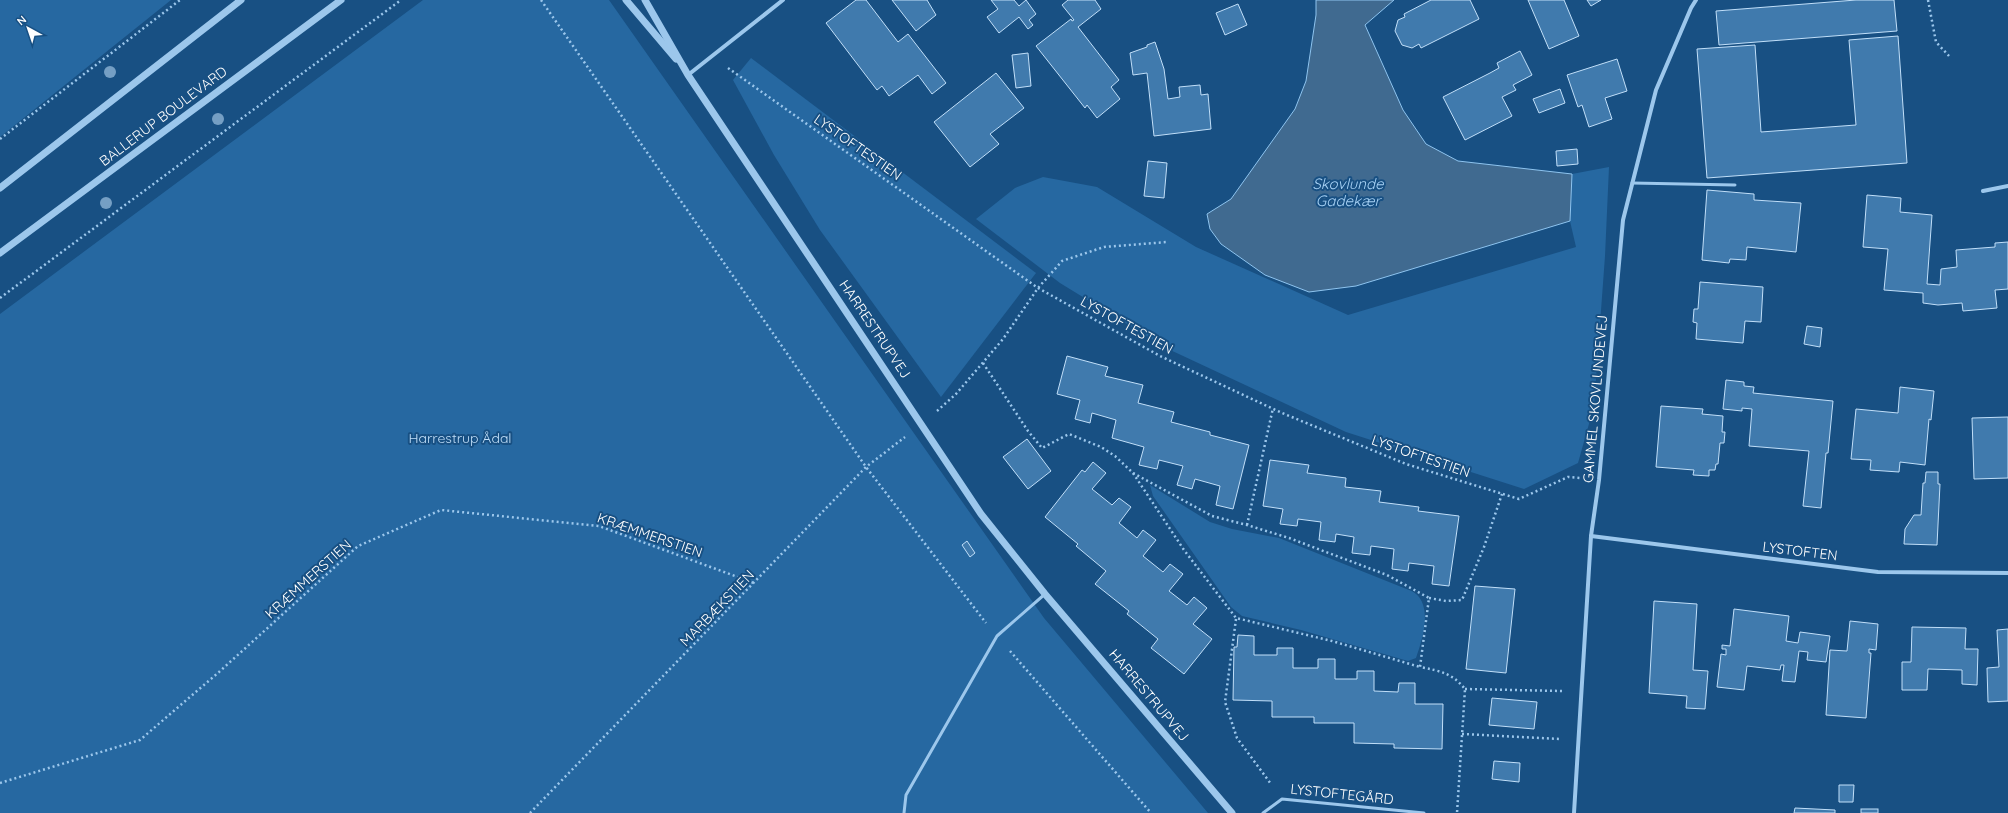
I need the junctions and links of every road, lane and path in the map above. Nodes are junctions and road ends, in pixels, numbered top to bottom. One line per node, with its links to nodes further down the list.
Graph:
1 (180, 0): 14 (path)
2 (241, 0): 18 (street)
3 (341, 0): 21 (street, BALLERUP BOULEVARD)
4 (401, 0): 23 (path)
5 (541, 0): 27 (path)
6 (626, 0): 13 (street, HARRESTRUPVEJ)
7 (645, 0): 13 (street, HARRESTRUPVEJ)
8 (783, 0): 13 (street)
9 (1696, 0): 15 (street, GAMMEL SKOVLUNDEVEJ)
10 (1928, 0): 11 (path)
11 (1949, 56)
12 (722, 69): 22 (path, LYSTOFTESTIEN)
13 (688, 75): 26 (street, HARRESTRUPVEJ)
14 (0, 139)
15 (1632, 183): 16 (lane); 29 (street, GAMMEL SKOVLUNDEVEJ)
16 (1735, 185)
17 (2008, 186): 19 (street)
18 (0, 188)
19 (1983, 191)
20 (1167, 242): 22 (path, MARBÆKSTIEN)
21 (0, 253)
22 (1038, 288): 24 (path, MARBÆKSTIEN); 25 (path, LYSTOFTESTIEN)
23 (0, 298)
24 (983, 363): 26 (path, MARBÆKSTIEN); 28 (path)
25 (1273, 408): 30 (path, LYSTOFTESTIEN); 31 (path)
26 (923, 424): 27 (path, MARBÆKSTIEN); 35 (street, HARRESTRUPVEJ)
27 (866, 467): 34 (path, MARBÆKSTIEN); 38 (path)
28 (1133, 473): 31 (path); 37 (path)
29 (1598, 480): 30 (path, LYSTOFTESTIEN); 32 (street, GAMMEL SKOVLUNDEVEJ)
30 (1502, 494): 36 (path)
31 (1247, 525): 36 (path)
32 (1591, 536): 33 (street, LYSTOFTEN); 41 (street, GAMMEL SKOVLUNDEVEJ)
33 (2008, 573)
34 (755, 583): 44 (path, KRÆMMERSTIEN); 46 (path, MARBÆKSTIEN)
35 (1045, 594): 38 (lane); 49 (street, HARRESTRUPVEJ)
36 (1429, 598): 39 (path)
37 (1236, 618): 39 (path); 45 (path)
38 (997, 636): 47 (lane); 48 (path)
39 (1420, 667): 40 (path)
40 (1465, 689): 41 (path); 42 (path)
41 (1581, 691): 43 (street, GAMMEL SKOVLUNDEVEJ)
42 (1462, 734): 43 (path); 52 (path)
43 (1578, 740): 53 (street, GAMMEL SKOVLUNDEVEJ)
44 (0, 784)
45 (1282, 799): 50 (lane, LYSTOFTEGÅRD); 51 (lane, LYSTOFTEGÅRD)
46 (530, 813)
47 (904, 813)
48 (1151, 813)
49 (1232, 813)
50 (1263, 813)
51 (1424, 813)
52 (1457, 813)
53 (1574, 813)

